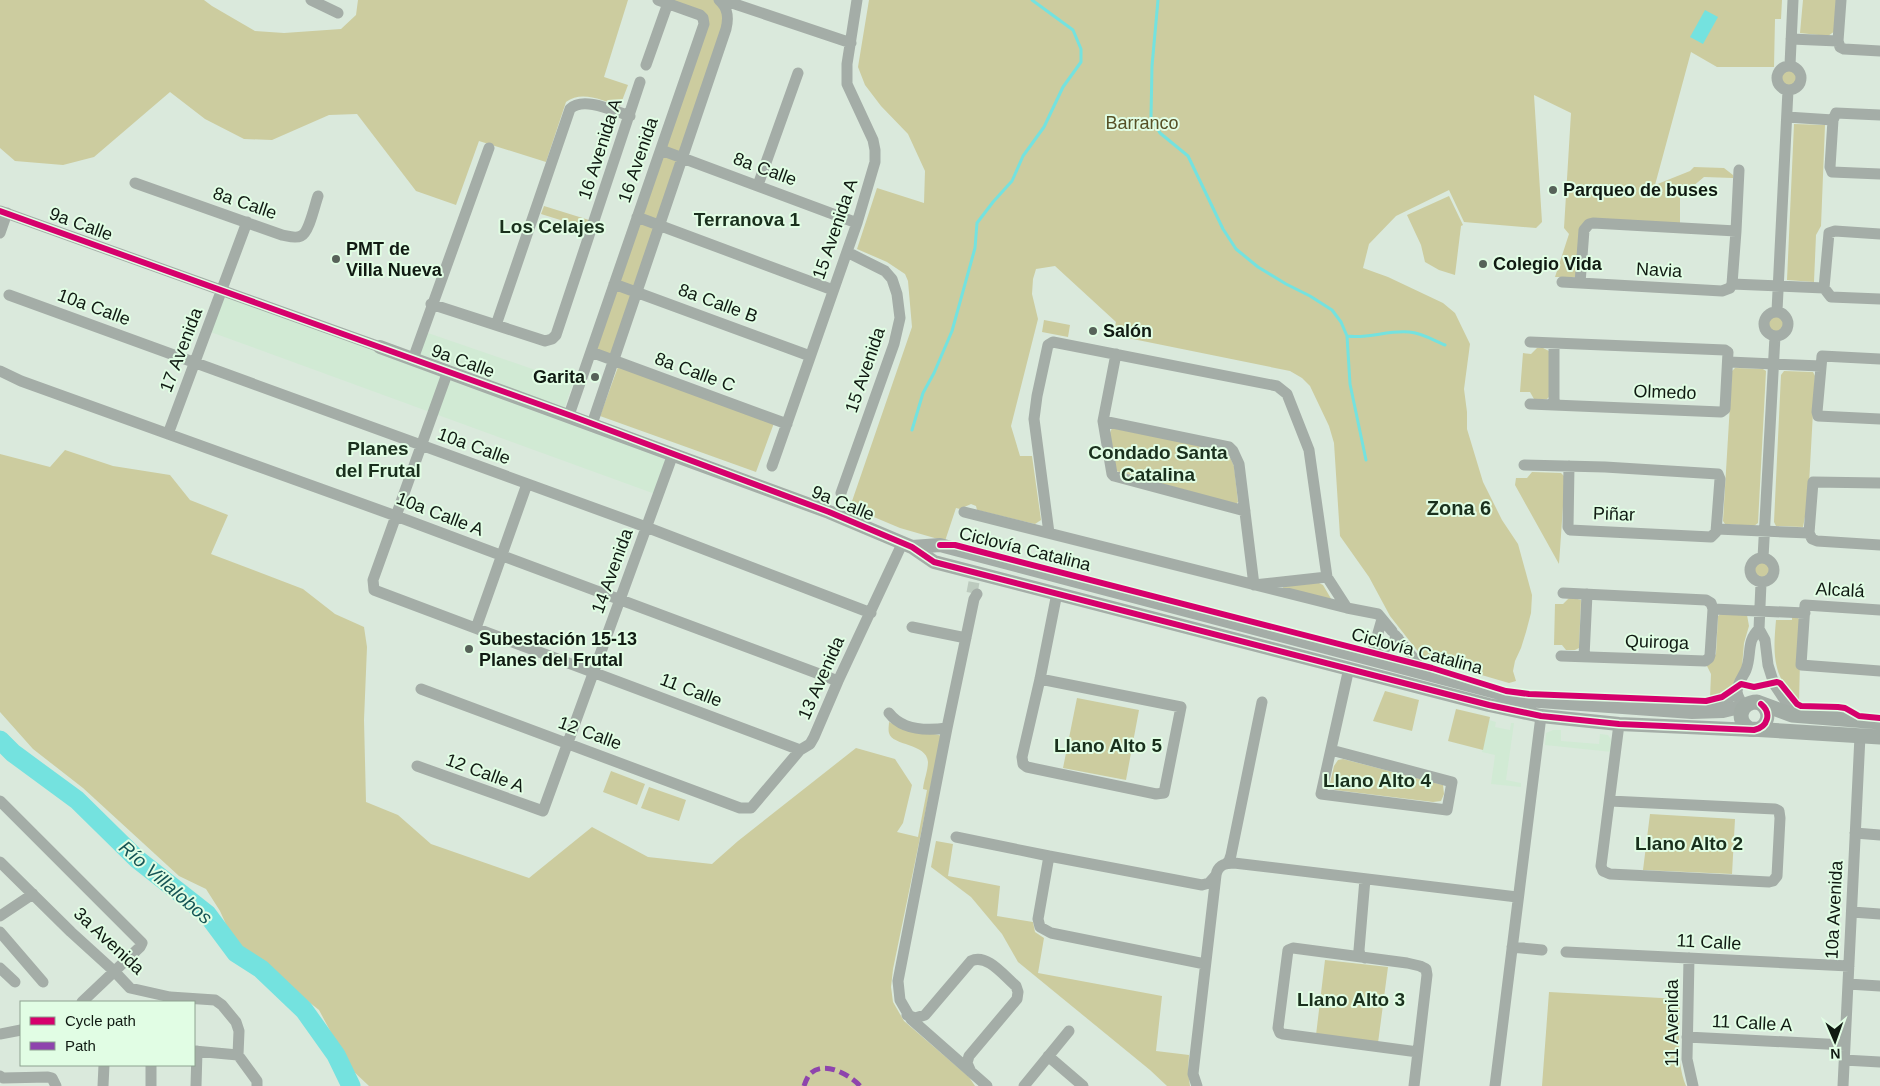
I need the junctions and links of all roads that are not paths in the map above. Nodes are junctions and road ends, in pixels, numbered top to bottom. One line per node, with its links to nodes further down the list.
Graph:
1 (310, 0): 8 (street)
2 (719, 0): 24 (street)
3 (723, 0): 11 (street)
4 (857, 0): 11 (street, 15 Avenida A)
5 (1793, 0): 9 (street)
6 (1841, 0): 10 (street)
7 (663, 2): 13 (street); 23 (street, 16 Avenida)
8 (338, 13)
9 (1791, 39): 10 (street); 14 (street)
10 (1838, 41): 12 (street)
11 (850, 43): 33 (street, 15 Avenida A)
12 (1880, 51)
13 (646, 65)
14 (1790, 65): 17 (street); 17 (street)
15 (798, 73): 28 (street)
16 (640, 82): 19 (street, 16 Avenida A)
17 (1788, 90): 20 (street)
18 (1880, 115): 21 (street)
19 (630, 116): 52 (street); 52 (street, 16 Avenida A)
20 (1787, 117): 21 (street); 43 (street)
21 (1833, 120): 26 (street)
22 (489, 148): 50 (street)
23 (660, 150): 24 (street, 8a Calle); 31 (street, 16 Avenida)
24 (682, 158): 28 (street, 8a Calle); 34 (street)
25 (1739, 170): 35 (street)
26 (1880, 174)
27 (135, 183): 32 (street, 8a Calle)
28 (758, 185): 33 (street, 8a Calle)
29 (318, 196): 32 (street, 8a Calle)
30 (3, 212): 36 (street); 45 (street, 9a Calle)
31 (638, 217): 34 (street); 41 (street, 16 Avenida)
32 (247, 222): 45 (street, 17 Avenida)
33 (857, 223): 38 (street, 15 Avenida A)
34 (659, 225): 46 (street); 47 (street)
35 (1736, 231): 40 (street); 42 (street)
36 (0, 232)
37 (1880, 234): 44 (street)
38 (847, 252): 46 (street, 15 Avenida A); 84 (street, 15 Avenida)
39 (1562, 282): 40 (street, Navia)
40 (1580, 283): 42 (street, Navia)
41 (614, 284): 47 (street, 8a Calle B); 57 (street, 16 Avenida)
42 (1732, 284): 43 (street, Navia)
43 (1778, 286): 44 (street, Navia); 51 (street)
44 (1824, 288): 49 (street)
45 (222, 290): 56 (street, 9a Calle); 64 (street, 17 Avenida)
46 (833, 290): 59 (street, 15 Avenida A)
47 (636, 292): 59 (street, 8a Calle B); 62 (street)
48 (9, 294): 64 (street, 10a Calle)
49 (1880, 299)
50 (431, 304): 52 (street); 60 (street)
51 (1777, 311): 53 (street); 53 (street)
52 (496, 325)
53 (1775, 336): 65 (street)
54 (1530, 342): 55 (street)
55 (1554, 343): 63 (street); 70 (street)
56 (380, 347): 60 (street, 9a Calle)
57 (591, 352): 62 (street, 8a Calle C); 71 (street, 16 Avenida)
58 (1116, 354): 73 (street); 91 (street); 97 (street)
59 (810, 356): 75 (street, 15 Avenida A)
60 (412, 358): 68 (street, 9a Calle)
61 (1880, 359): 66 (street)
62 (613, 360): 74 (street); 75 (street, 8a Calle C)
63 (1728, 362): 65 (street); 70 (street, Olmedo)
64 (195, 363): 76 (street, 17 Avenida); 77 (street, 10a Calle)
65 (1774, 364): 66 (street); 90 (street)
66 (1820, 366): 72 (street)
67 (0, 371): 76 (street, 10a Calle A)
68 (448, 371): 71 (street, 9a Calle); 77 (street)
69 (1530, 404): 70 (street, Olmedo)
70 (1554, 405)
71 (570, 415): 74 (street, 9a Calle)
72 (1880, 419)
73 (1103, 422): 85 (street); 85 (street)
74 (592, 424): 78 (street, 9a Calle)
75 (787, 424): 80 (street, 15 Avenida A)
76 (168, 434): 87 (street, 10a Calle A)
77 (421, 446): 83 (street, 10a Calle); 87 (street)
78 (673, 454): 88 (street, 14 Avenida); 94 (street, 9a Calle)
79 (1524, 465): 81 (street)
80 (772, 466)
81 (1569, 466): 89 (street); 89 (street, Piñar)
82 (1880, 483): 92 (street)
83 (528, 484): 88 (street, 10a Calle); 95 (street)
84 (841, 493)
85 (1245, 511): 100 (street)
86 (964, 512): 91 (street)
87 (396, 516): 95 (street, 10a Calle A); 113 (street, 11 Calle)
88 (646, 528): 104 (street, 14 Avenida); 109 (street, 10a Calle)
89 (1717, 529): 90 (street, Piñar)
90 (1764, 530): 92 (street, Piñar); 96 (street)
91 (1049, 533): 100 (street)
92 (1809, 533): 93 (street, Piñar)
93 (1880, 545)
94 (907, 546): 99 (street, 9a Calle); 109 (street, 13 Avenida); 117 (street)
95 (501, 556): 104 (street, 10a Calle A); 113 (street)
96 (1763, 558): 98 (street); 98 (street)
97 (1326, 578): 100 (street); 105 (street)
98 (1761, 583): 108 (street)
99 (977, 585): 101 (street, 9a Calle); 116 (street)
100 (1254, 585): 105 (street)
101 (1057, 593): 122 (street, 9a Calle); 126 (street)
102 (1563, 593): 103 (street)
103 (1587, 594): 106 (street); 119 (street)
104 (620, 600): 124 (street, 14 Avenida); 127 (street, 10a Calle A)
105 (1347, 608): 111 (street)
106 (1713, 609): 108 (street); 119 (street, Quiroga)
107 (1880, 610): 110 (street, Alcalá)
108 (1760, 611): 110 (street, Alcalá); 114 (street)
109 (870, 613): 127 (street, 13 Avenida)
110 (1805, 613): 123 (street, Alcalá)
111 (1382, 619): 115 (street); 117 (street)
112 (912, 627): 116 (street)
113 (476, 628): 124 (street, 11 Calle)
114 (1759, 629): 120 (street); 121 (street)
115 (1395, 634): 117 (street); 125 (street)
116 (966, 638): 141 (street)
117 (1374, 645): 125 (street)
118 (1561, 656): 119 (street, Quiroga)
119 (1584, 657)
120 (1748, 661): 121 (street); 130 (street)
121 (1767, 661): 128 (street)
122 (1349, 668): 137 (street, 9a Calle); 147 (street)
123 (1880, 670)
124 (593, 672): 145 (street, 14 Avenida); 146 (street, 11 Calle)
125 (1422, 673): 133 (street)
126 (1040, 679): 126 (street)
127 (838, 682): 146 (street, 13 Avenida)
128 (1774, 684): 134 (street); 138 (street)
129 (421, 689): 145 (street, 12 Calle)
130 (1737, 691): 132 (street); 135 (street)
131 (1262, 702): 158 (street)
132 (1744, 706): 134 (main road); 135 (street); 142 (main road)
133 (1612, 707): 135 (street); 137 (street)
134 (1766, 710): 138 (main road); 142 (street)
135 (1706, 712)
136 (889, 713): 141 (street)
137 (1540, 716): 140 (street, 9a Calle); 162 (street)
138 (1854, 719): 139 (main road)
139 (1880, 722)
140 (1619, 724): 142 (street, 9a Calle); 150 (street)
141 (947, 728): 181 (street)
142 (1754, 730): 143 (main road)
143 (1860, 736): 144 (main road); 153 (street, 10a Avenida)
144 (1880, 737)
145 (567, 744): 151 (street, 12 Calle); 152 (street, 14 Avenida)
146 (800, 750): 151 (street, 13 Avenida)
147 (1331, 750): 147 (street)
148 (417, 766): 152 (street, 12 Calle A)
149 (0, 801): 175 (street)
150 (1610, 801): 150 (street)
151 (748, 808)
152 (542, 812)
153 (1855, 833): 154 (street); 163 (street, 10a Avenida)
154 (1880, 834)
155 (956, 838): 156 (street)
156 (1049, 856): 159 (street); 172 (street)
157 (0, 862): 161 (street, 3a Avenida)
158 (1226, 864): 159 (street); 160 (street)
159 (1216, 875): 172 (street)
160 (1365, 879): 162 (street); 170 (street)
161 (33, 894): 165 (street); 175 (street, 3a Avenida)
162 (1517, 897): 167 (street)
163 (1852, 912): 164 (street); 173 (street, 10a Avenida)
164 (1880, 914)
165 (0, 916)
166 (0, 932): 177 (street)
167 (1512, 948): 168 (street); 206 (street)
168 (1542, 950)
169 (1566, 952): 171 (street, 11 Calle)
170 (1365, 958): 188 (street); 188 (street)
171 (1690, 958): 173 (street, 11 Calle); 185 (street, 11 Avenida)
172 (1205, 964): 204 (street)
173 (1849, 966): 178 (street, 10a Avenida)
174 (0, 968): 176 (street)
175 (115, 972): 180 (street); 189 (street, 3a Avenida)
176 (15, 982)
177 (43, 982)
178 (1848, 984): 179 (street); 186 (street, 10a Avenida)
179 (1880, 986)
180 (83, 1001)
181 (907, 1015): 196 (street); 196 (street)
182 (20, 1030): 184 (street)
183 (1069, 1031): 190 (street)
184 (0, 1034)
185 (1687, 1037): 186 (street, 11 Calle A); 207 (street, 11 Avenida)
186 (1845, 1045): 191 (street, 10a Avenida)
187 (195, 1051): 189 (street); 201 (street)
188 (1418, 1052): 205 (street)
189 (238, 1054): 197 (street)
190 (1048, 1056): 202 (street); 203 (street)
191 (1844, 1060): 192 (street); 208 (street, 10a Avenida)
192 (1880, 1062)
193 (104, 1066): 199 (street)
194 (151, 1066): 200 (street)
195 (2, 1080): 198 (street)
196 (980, 1081)
197 (257, 1083)
198 (56, 1086)
199 (103, 1086)
200 (150, 1086)
201 (196, 1086)
202 (1024, 1086)
203 (1083, 1086)
204 (1196, 1086)
205 (1414, 1086)
206 (1495, 1086)
207 (1693, 1086)
208 (1843, 1086)

